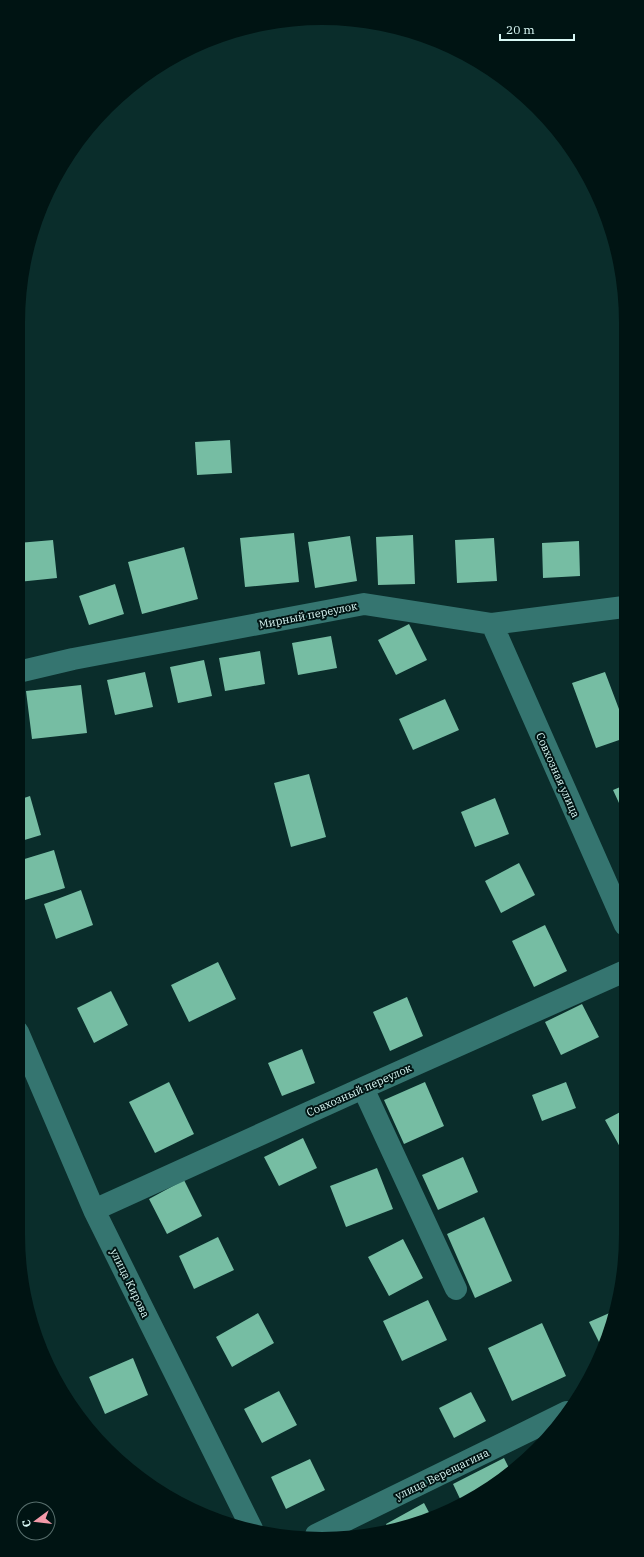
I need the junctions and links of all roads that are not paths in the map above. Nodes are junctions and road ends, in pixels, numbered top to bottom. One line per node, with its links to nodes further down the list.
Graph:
1 (619, 608): 2 (street, Мирный переулок)
2 (492, 624): 3 (street, Мирный переулок); 4 (street, Совхозная улица)
3 (25, 670)
4 (619, 911)
5 (619, 974): 7 (street, Совхозный переулок)
6 (25, 1048): 8 (street, улица Кирова)
7 (363, 1088): 8 (street, Совхозный переулок); 9 (street)
8 (94, 1210): 11 (street, улица Кирова)
9 (456, 1289)
10 (557, 1417): 12 (street, улица Верещагина)
11 (248, 1523)
12 (322, 1532)

